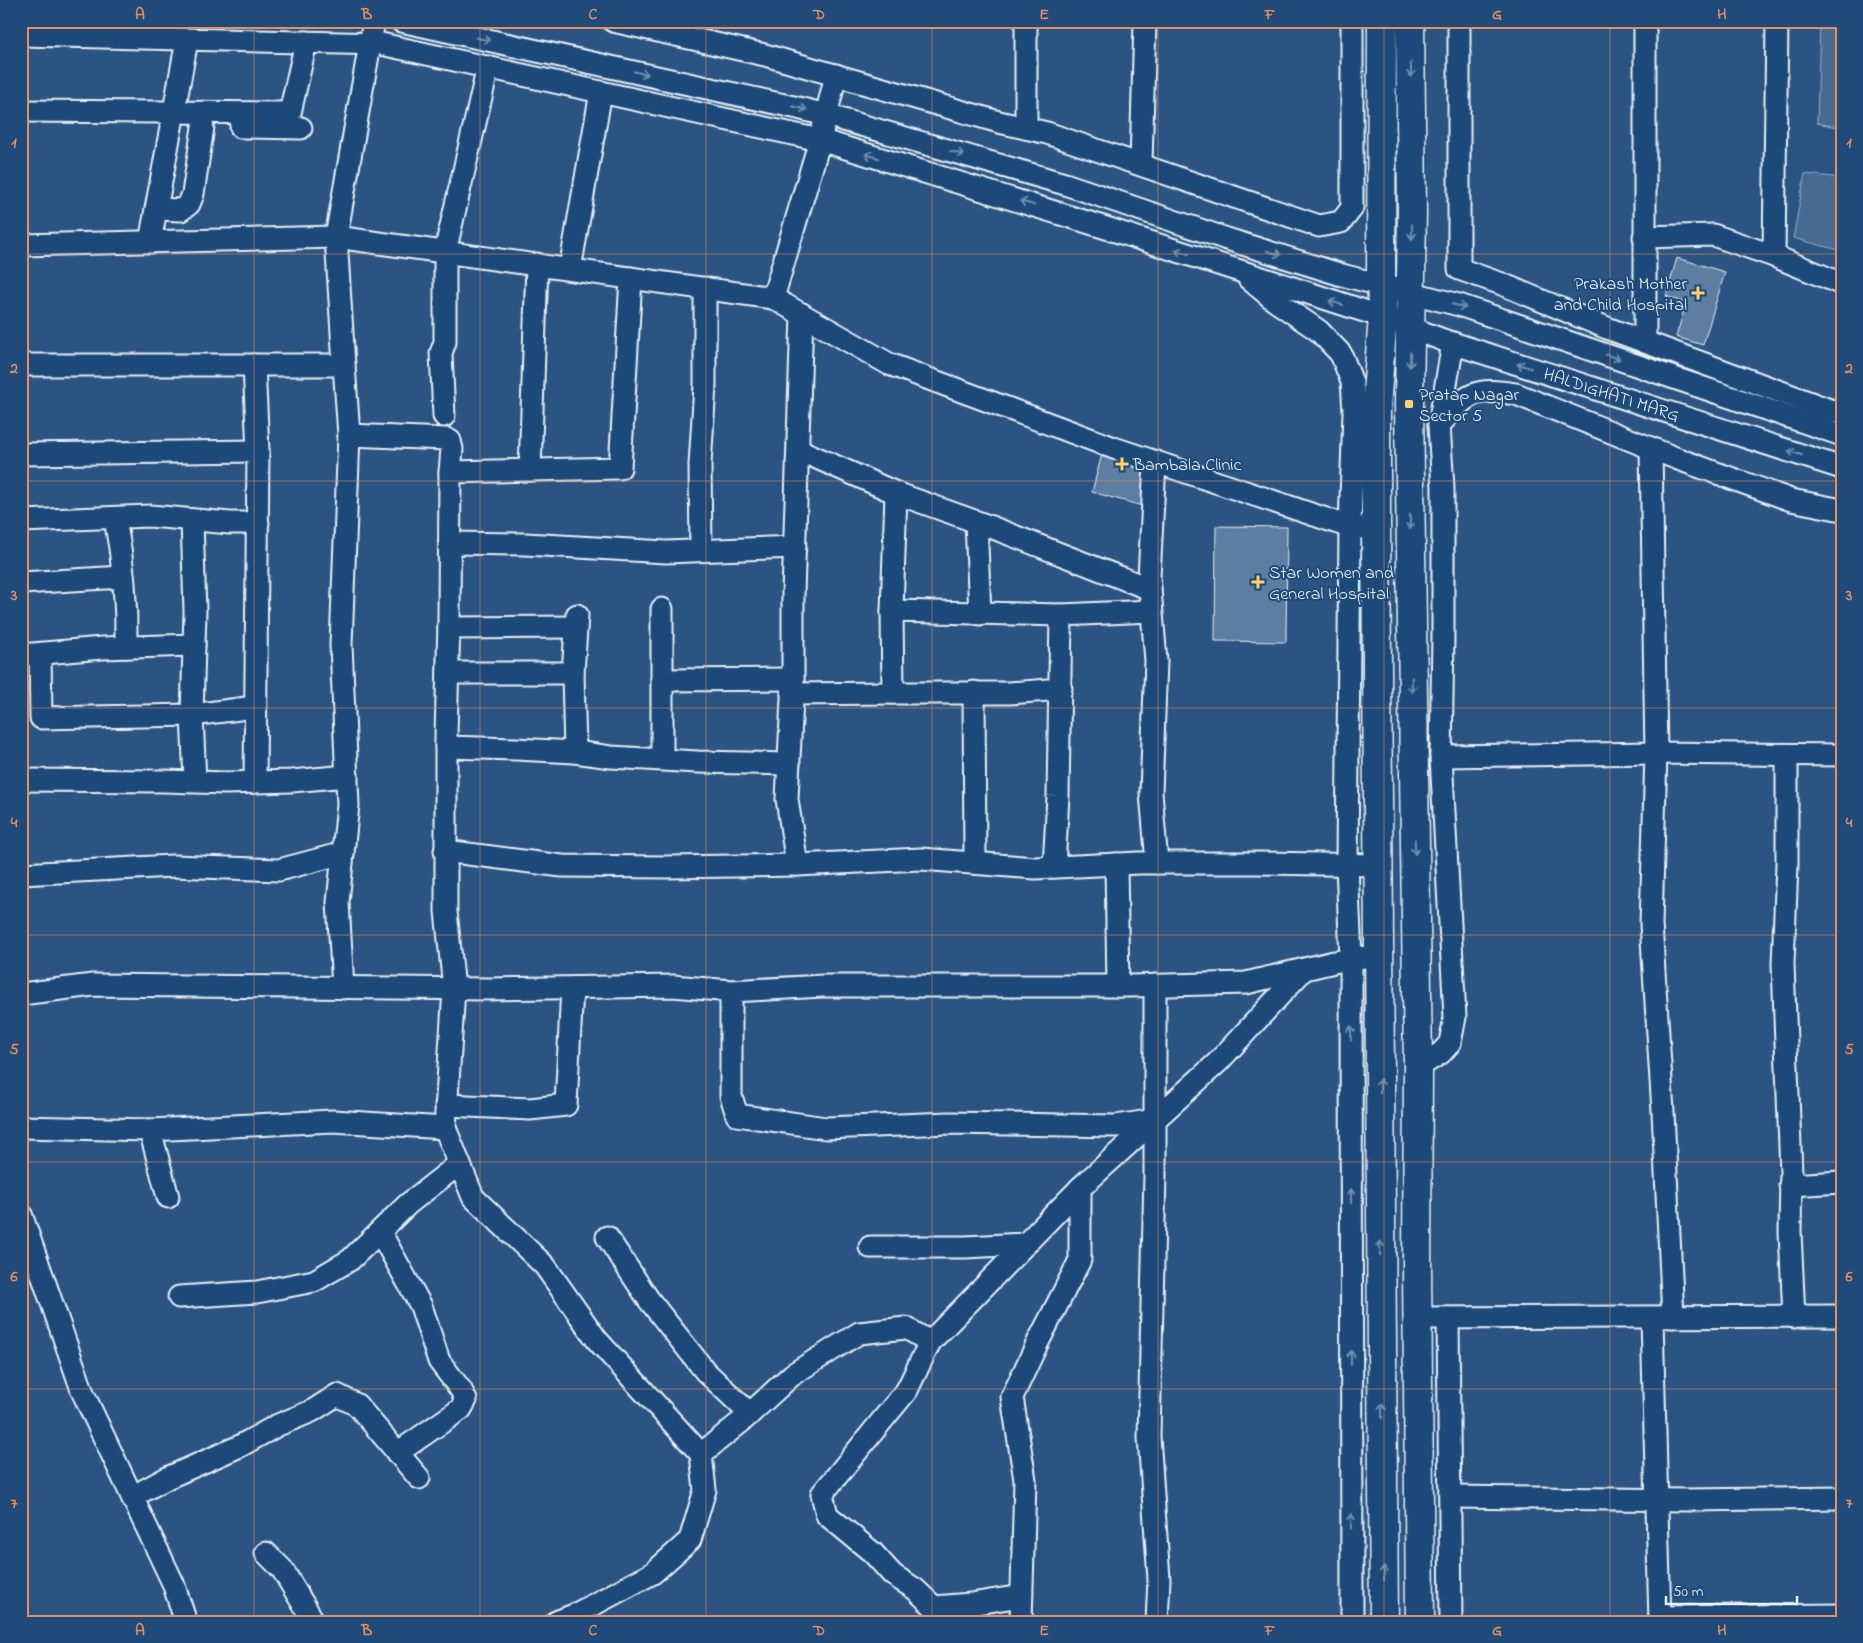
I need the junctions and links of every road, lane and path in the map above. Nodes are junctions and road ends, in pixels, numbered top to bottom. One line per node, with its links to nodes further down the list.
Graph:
1 (374, 21): 16 (street)
2 (401, 21): 21 (street, HALDIGHATI MARG, one-way to 21)
3 (613, 21): 18 (street)
4 (1026, 21): 25 (street)
5 (1145, 21): 27 (street)
6 (1352, 21): 27 (street)
7 (1382, 21): 39 (highway)
8 (1410, 21): 42 (highway, one-way to 42)
9 (1459, 21): 48 (street)
10 (1645, 21): 30 (street)
11 (1777, 21): 34 (street)
12 (225, 31): 14 (street, HALDIGHATI MARG); 15 (street, HALDIGHATI MARG)
13 (21, 36): 14 (street, HALDIGHATI MARG)
14 (187, 40): 22 (street)
15 (306, 42): 16 (street, HALDIGHATI MARG); 22 (street)
16 (371, 44): 17 (street, HALDIGHATI MARG); 29 (street)
17 (488, 68): 19 (street, HALDIGHATI MARG); 33 (street)
18 (836, 75): 21 (street); 25 (street)
19 (601, 92): 26 (street, HALDIGHATI MARG); 36 (street)
20 (21, 111): 22 (street)
21 (826, 115): 26 (street); 39 (street, HALDIGHATI MARG, one-way to 39)
22 (172, 119): 23 (street); 28 (street)
23 (204, 127): 24 (street); 28 (street)
24 (301, 128)
25 (1026, 128): 27 (street)
26 (820, 140): 37 (street, HALDIGHATI MARG, one-way to 26); 43 (street)
27 (1140, 164)
28 (156, 209): 31 (street)
29 (336, 237): 31 (street); 33 (street); 51 (street)
30 (1644, 237): 34 (street); 48 (street)
31 (150, 242): 32 (street)
32 (21, 245)
33 (445, 252): 35 (street); 53 (street)
34 (1774, 256): 40 (street)
35 (537, 264): 36 (street); 63 (street)
36 (570, 269): 38 (street)
37 (1240, 271): 45 (street, HALDIGHATI MARG, one-way to 37); 72 (street)
38 (631, 278): 41 (street); 63 (street)
39 (1381, 284): 42 (street, HALDIGHATI MARG); 45 (highway)
40 (1842, 284)
41 (705, 288): 43 (street); 75 (street)
42 (1412, 294): 46 (highway); 56 (street, HALDIGHATI MARG, one-way to 56)
43 (773, 298): 44 (street)
44 (802, 314): 58 (street); 61 (street)
45 (1383, 317): 46 (street, HALDIGHATI MARG); 72 (highway)
46 (1411, 328): 47 (street, HALDIGHATI MARG); 129 (highway, one-way to 129)
47 (1453, 342): 54 (street); 62 (street, HALDIGHATI MARG, one-way to 47)
48 (1644, 342): 52 (street)
49 (21, 365): 50 (street)
50 (254, 365): 51 (street); 59 (street)
51 (344, 365): 55 (street)
52 (1842, 412)
53 (444, 416)
54 (1439, 426): 57 (street); 102 (street)
55 (348, 435): 64 (street); 105 (street)
56 (1842, 435)
57 (1651, 448): 66 (street); 99 (street)
58 (799, 450): 65 (street); 74 (street)
59 (258, 452): 60 (street); 71 (street)
60 (21, 454)
61 (1155, 462): 72 (street); 78 (street)
62 (1842, 468)
63 (530, 470): 64 (street)
64 (450, 472): 73 (street)
65 (896, 493): 70 (street); 80 (street)
66 (1842, 510)
67 (115, 518): 68 (street); 69 (street); 76 (street)
68 (192, 520): 71 (street); 85 (street)
69 (21, 521)
70 (976, 522): 78 (street); 82 (street)
71 (258, 523): 95 (street)
72 (1363, 528): 115 (street); 116 (highway)
73 (450, 543): 75 (street); 84 (street)
74 (795, 547): 75 (street); 91 (street)
75 (701, 550)
76 (123, 577): 77 (street); 86 (street)
77 (21, 583)
78 (1150, 589): 81 (street)
79 (662, 609): 90 (street)
80 (892, 611): 82 (street); 94 (street)
81 (1151, 611): 83 (street); 112 (street)
82 (980, 614): 83 (street)
83 (1061, 615): 92 (street)
84 (449, 628): 88 (street); 89 (street)
85 (194, 645): 86 (street); 96 (street)
86 (126, 647): 87 (street)
87 (31, 654): 96 (street)
88 (448, 673): 89 (street); 97 (street)
89 (574, 673): 98 (street)
90 (662, 680): 91 (street); 103 (street)
91 (792, 686): 94 (street); 104 (street)
92 (1061, 688): 93 (street); 117 (street)
93 (974, 692): 94 (street); 111 (street)
94 (893, 693)
95 (255, 707): 96 (street); 108 (street)
96 (192, 715): 107 (street)
97 (446, 747): 98 (street); 109 (street)
98 (575, 752): 103 (street)
99 (1656, 753): 101 (street); 102 (street); 150 (street)
100 (1842, 754): 101 (street)
101 (1787, 755): 137 (street)
102 (1441, 756): 129 (street)
103 (662, 759): 104 (street)
104 (789, 764): 114 (street)
105 (347, 776): 108 (street); 110 (street)
106 (21, 780): 107 (street)
107 (195, 782): 108 (street)
108 (255, 782)
109 (446, 851): 114 (street); 126 (street)
110 (343, 853): 118 (street); 124 (street)
111 (975, 863): 114 (street); 117 (street)
112 (1157, 863): 113 (street); 115 (street)
113 (1116, 864): 117 (street); 123 (street)
114 (797, 865)
115 (1348, 865): 116 (street); 120 (street)
116 (1377, 865): 119 (highway)
117 (1054, 867)
118 (21, 874)
119 (1380, 954): 120 (street); 171 (highway, one-way to 119)
120 (1351, 959): 121 (street); 170 (street, one-way to 120)
121 (1304, 969): 122 (street); 131 (street)
122 (1155, 985): 123 (street); 131 (street)
123 (1118, 986): 127 (street)
124 (343, 988): 126 (street); 128 (street)
125 (572, 988): 126 (street); 127 (street); 130 (street)
126 (454, 989): 130 (street)
127 (732, 990): 131 (street)
128 (21, 994)
129 (1418, 1067): 148 (highway)
130 (446, 1105): 133 (street)
131 (1154, 1120): 138 (street); 169 (street)
132 (21, 1126): 134 (street)
133 (444, 1128): 134 (street); 135 (street)
134 (150, 1130): 139 (street)
135 (460, 1164): 141 (street); 154 (street)
136 (1842, 1182): 137 (street)
137 (1790, 1186): 147 (street)
138 (1080, 1188): 143 (street); 161 (street)
139 (168, 1197)
140 (21, 1214): 156 (street)
141 (380, 1232): 145 (street); 153 (street)
142 (607, 1237): 152 (street)
143 (1026, 1244): 144 (street); 151 (street)
144 (870, 1248)
145 (179, 1297)
146 (1842, 1316): 147 (street)
147 (1794, 1317): 150 (street)
148 (1417, 1318): 149 (street); 172 (highway)
149 (1448, 1318): 150 (street); 157 (street)
150 (1663, 1318): 159 (street)
151 (930, 1342): 152 (street); 161 (street)
152 (750, 1414): 154 (street)
153 (397, 1453): 155 (street); 156 (street)
154 (702, 1454): 167 (street)
155 (418, 1478)
156 (132, 1497): 165 (street)
157 (1450, 1497): 159 (street); 173 (street)
158 (1842, 1498): 159 (street)
159 (1658, 1500): 163 (street)
160 (266, 1553): 166 (street)
161 (1021, 1596): 168 (street)
162 (1842, 1614): 164 (street)
163 (1660, 1619): 164 (street)
164 (1745, 1619)
165 (186, 1622)
166 (314, 1622)
167 (556, 1622)
168 (1021, 1622)
169 (1158, 1622)
170 (1352, 1622)
171 (1384, 1622)
172 (1420, 1622)
173 (1451, 1622)

